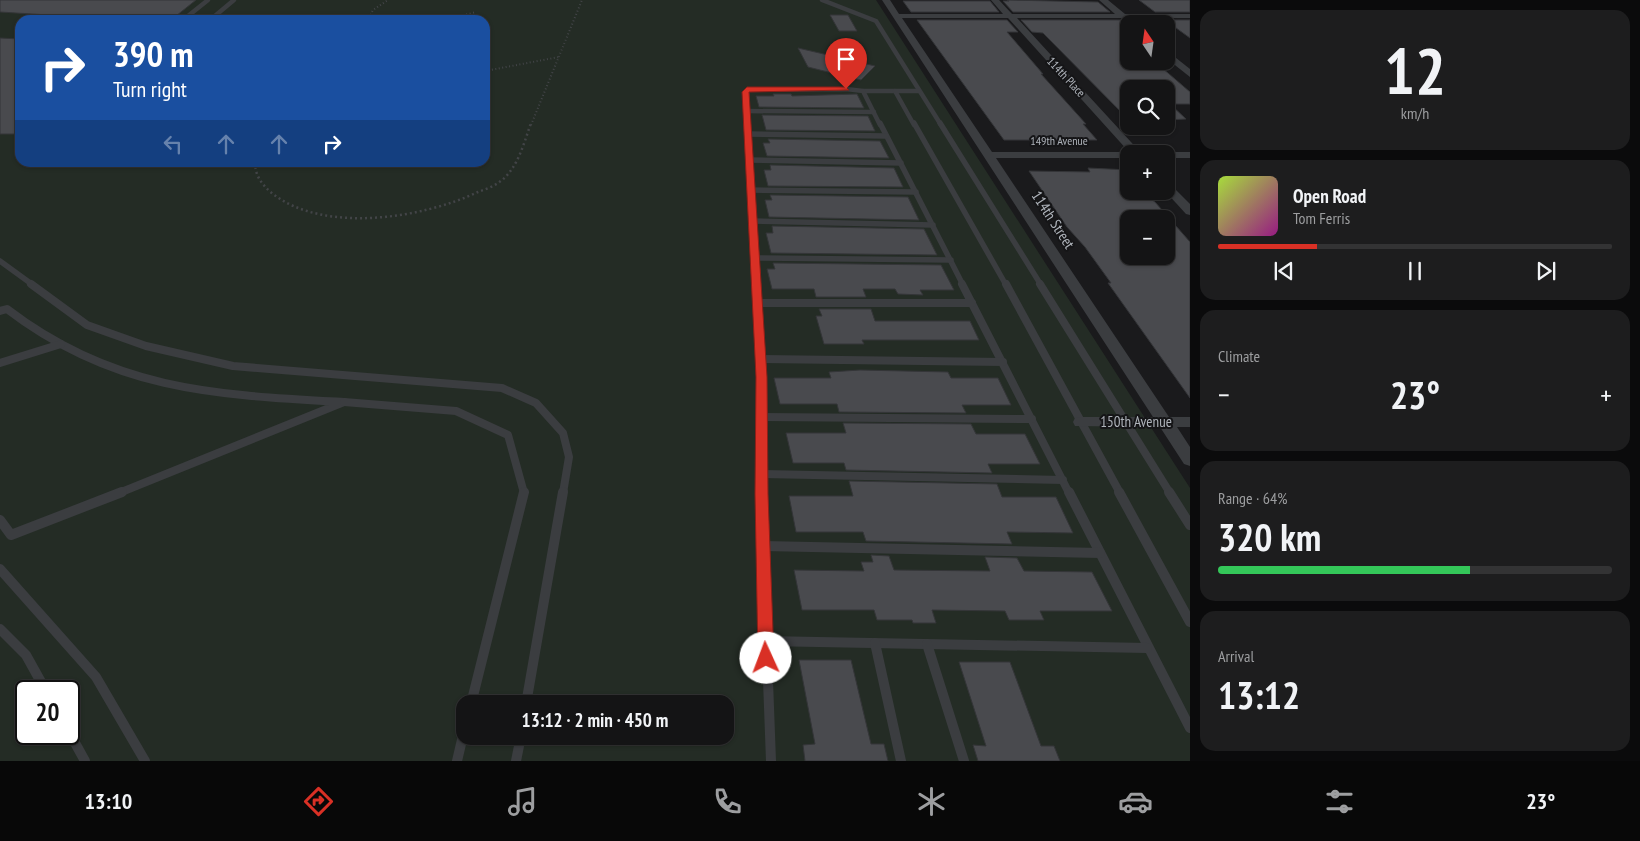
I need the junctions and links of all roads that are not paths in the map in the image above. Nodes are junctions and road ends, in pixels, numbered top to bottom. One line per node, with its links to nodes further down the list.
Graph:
1 (208, 0): 7 (lane)
2 (234, 0): 8 (lane)
3 (822, 0): 19 (lane)
4 (886, 0): 10 (street, 114th Street)
5 (994, 0): 11 (street, 114th Place)
6 (1103, 0): 9 (street)
7 (189, 15)
8 (216, 15)
9 (1121, 15)
10 (897, 16): 11 (street); 25 (street, 114th Street)
11 (1009, 16): 12 (street); 24 (street, 114th Place)
12 (1120, 16)
13 (1175, 16): 14 (street)
14 (1190, 16)
15 (1175, 61): 16 (street)
16 (1190, 74)
17 (862, 91): 18 (lane); 20 (lane); 21 (lane)
18 (895, 91): 19 (lane); 50 (lane)
19 (919, 91): 51 (lane)
20 (746, 111): 21 (lane); 22 (lane)
21 (874, 112): 23 (lane)
22 (748, 134): 23 (lane); 29 (lane)
23 (886, 136): 30 (lane)
24 (1129, 145)
25 (990, 155): 26 (street, 149th Avenue); 52 (street, 114th Street)
26 (1120, 155)
27 (1175, 155): 28 (street)
28 (1190, 155)
29 (749, 160): 30 (lane); 31 (lane)
30 (900, 163): 32 (lane)
31 (750, 190): 32 (lane); 35 (lane)
32 (916, 192): 36 (lane)
33 (1175, 195): 34 (street)
34 (1190, 211)
35 (752, 222): 36 (lane); 37 (lane)
36 (932, 225): 38 (lane)
37 (754, 258): 38 (lane); 40 (lane)
38 (950, 260): 41 (lane)
39 (0, 261): 70 (lane)
40 (757, 302): 41 (lane); 44 (lane)
41 (972, 303): 45 (lane)
42 (0, 311): 43 (lane)
43 (61, 344): 46 (lane); 47 (lane)
44 (760, 359): 45 (lane); 48 (lane)
45 (1003, 362): 49 (lane)
46 (0, 363)
47 (344, 402): 57 (lane); 69 (lane)
48 (761, 417): 49 (lane); 55 (lane)
49 (1032, 419): 56 (lane)
50 (1081, 422): 51 (street, 150th Avenue); 62 (lane)
51 (1125, 422): 52 (street, 150th Avenue); 58 (lane)
52 (1165, 422): 53 (street, 150th Avenue); 54 (street, 114th Street)
53 (1190, 422)
54 (1190, 460)
55 (761, 474): 56 (lane); 59 (lane)
56 (1063, 480): 60 (lane)
57 (0, 520)
58 (1190, 525)
59 (763, 546): 60 (lane); 64 (lane)
60 (1100, 553): 67 (lane)
61 (0, 569): 76 (lane)
62 (1190, 622)
63 (0, 629): 68 (lane)
64 (765, 641): 65 (lane); 79 (lane)
65 (875, 643): 66 (lane); 80 (lane)
66 (927, 644): 67 (lane); 81 (lane)
67 (1147, 648): 71 (lane)
68 (40, 680)
69 (473, 695)
70 (528, 695)
71 (1190, 728)
72 (76, 745): 75 (lane)
73 (460, 745): 77 (lane)
74 (519, 745): 78 (lane)
75 (85, 761)
76 (145, 761)
77 (456, 761)
78 (516, 761)
79 (771, 761)
80 (901, 761)
81 (964, 761)

